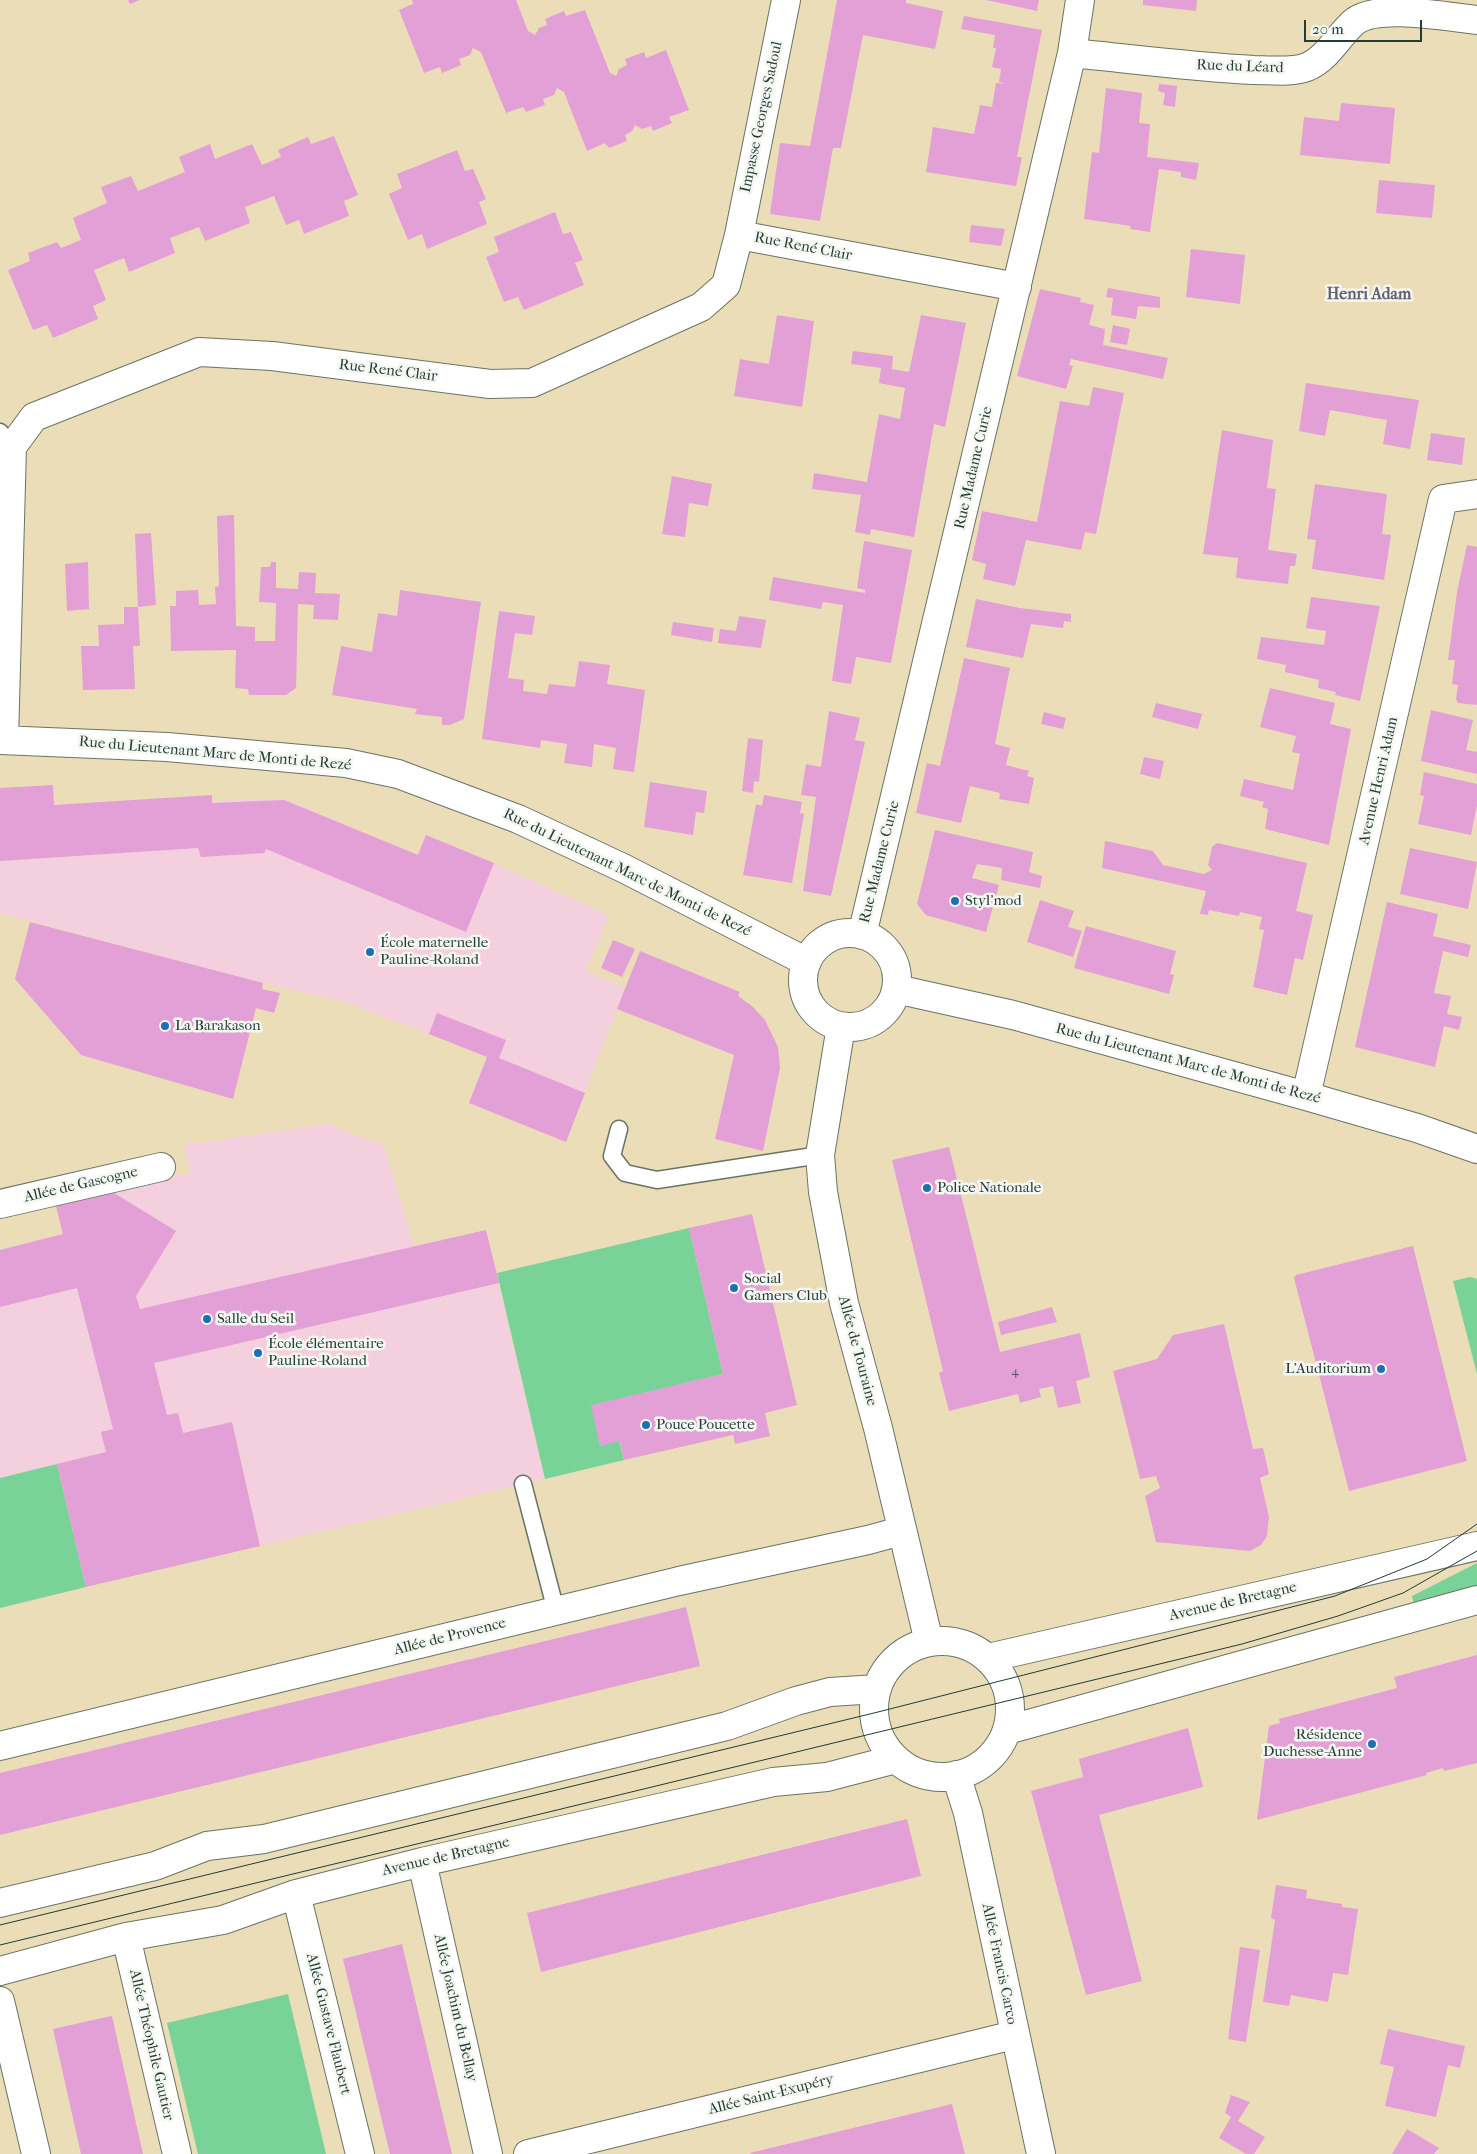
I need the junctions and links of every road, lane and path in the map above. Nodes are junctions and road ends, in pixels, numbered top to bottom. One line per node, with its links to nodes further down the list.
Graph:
1 (786, 0): 5 (street, Impasse Georges Sadoul)
2 (1080, 0): 4 (street, Rue Madame Curie)
3 (1477, 20): 4 (street, Rue du Léard)
4 (1072, 53): 6 (street, Rue Madame Curie)
5 (739, 235): 6 (street, Rue René Clair); 7 (street, Rue René Clair)
6 (1017, 287): 10 (street, Rue Madame Curie)
7 (6, 439): 9 (street, Rue René Clair)
8 (1477, 494): 14 (street, Avenue Henri Adam)
9 (2, 740): 11 (street, Rue du Lieutenant Marc de Monti de Rezé)
10 (862, 935): 11 (street); 12 (street)
11 (806, 962): 13 (street)
12 (896, 989): 13 (street); 14 (street, Rue du Lieutenant Marc de Monti de Rezé)
13 (841, 1026): 17 (street, Allée de Touraine)
14 (1306, 1096): 16 (street, Rue du Lieutenant Marc de Monti de Rezé)
15 (619, 1129): 17 (lane)
16 (1477, 1150)
17 (820, 1155): 21 (street, Allée de Touraine)
18 (161, 1168): 19 (street, Allée de Gascogne)
19 (0, 1204)
20 (522, 1484): 24 (lane)
21 (901, 1531): 24 (street, Allée de Provence); 25 (street, Allée de Touraine)
22 (1477, 1546): 26 (street, Avenue de Bretagne)
23 (1477, 1600): 28 (street)
24 (556, 1612): 29 (street, Allée de Provence)
25 (929, 1642): 26 (street); 27 (street)
26 (988, 1658): 28 (street)
27 (877, 1688): 30 (street); 34 (street)
28 (1007, 1730): 31 (street)
29 (0, 1746)
30 (896, 1759): 31 (street); 32 (street, Avenue de Bretagne)
31 (956, 1775): 38 (street, Allée Francis Carco)
32 (422, 1862): 33 (street, Avenue de Bretagne); 42 (street, Allée Joachim du Bellay)
33 (296, 1894): 35 (street, Avenue de Bretagne); 41 (street, Allée Gustave Flaubert)
34 (0, 1903)
35 (126, 1937): 36 (street, Avenue de Bretagne); 40 (street, Allée Théophile Gautier)
36 (0, 1971)
37 (0, 2001): 39 (street)
38 (1014, 2035): 43 (street, Allée Saint-Exupéry); 44 (street, Allée Francis Carco)
39 (36, 2154)
40 (177, 2154)
41 (360, 2154)
42 (488, 2154)
43 (528, 2154)
44 (1041, 2154)

